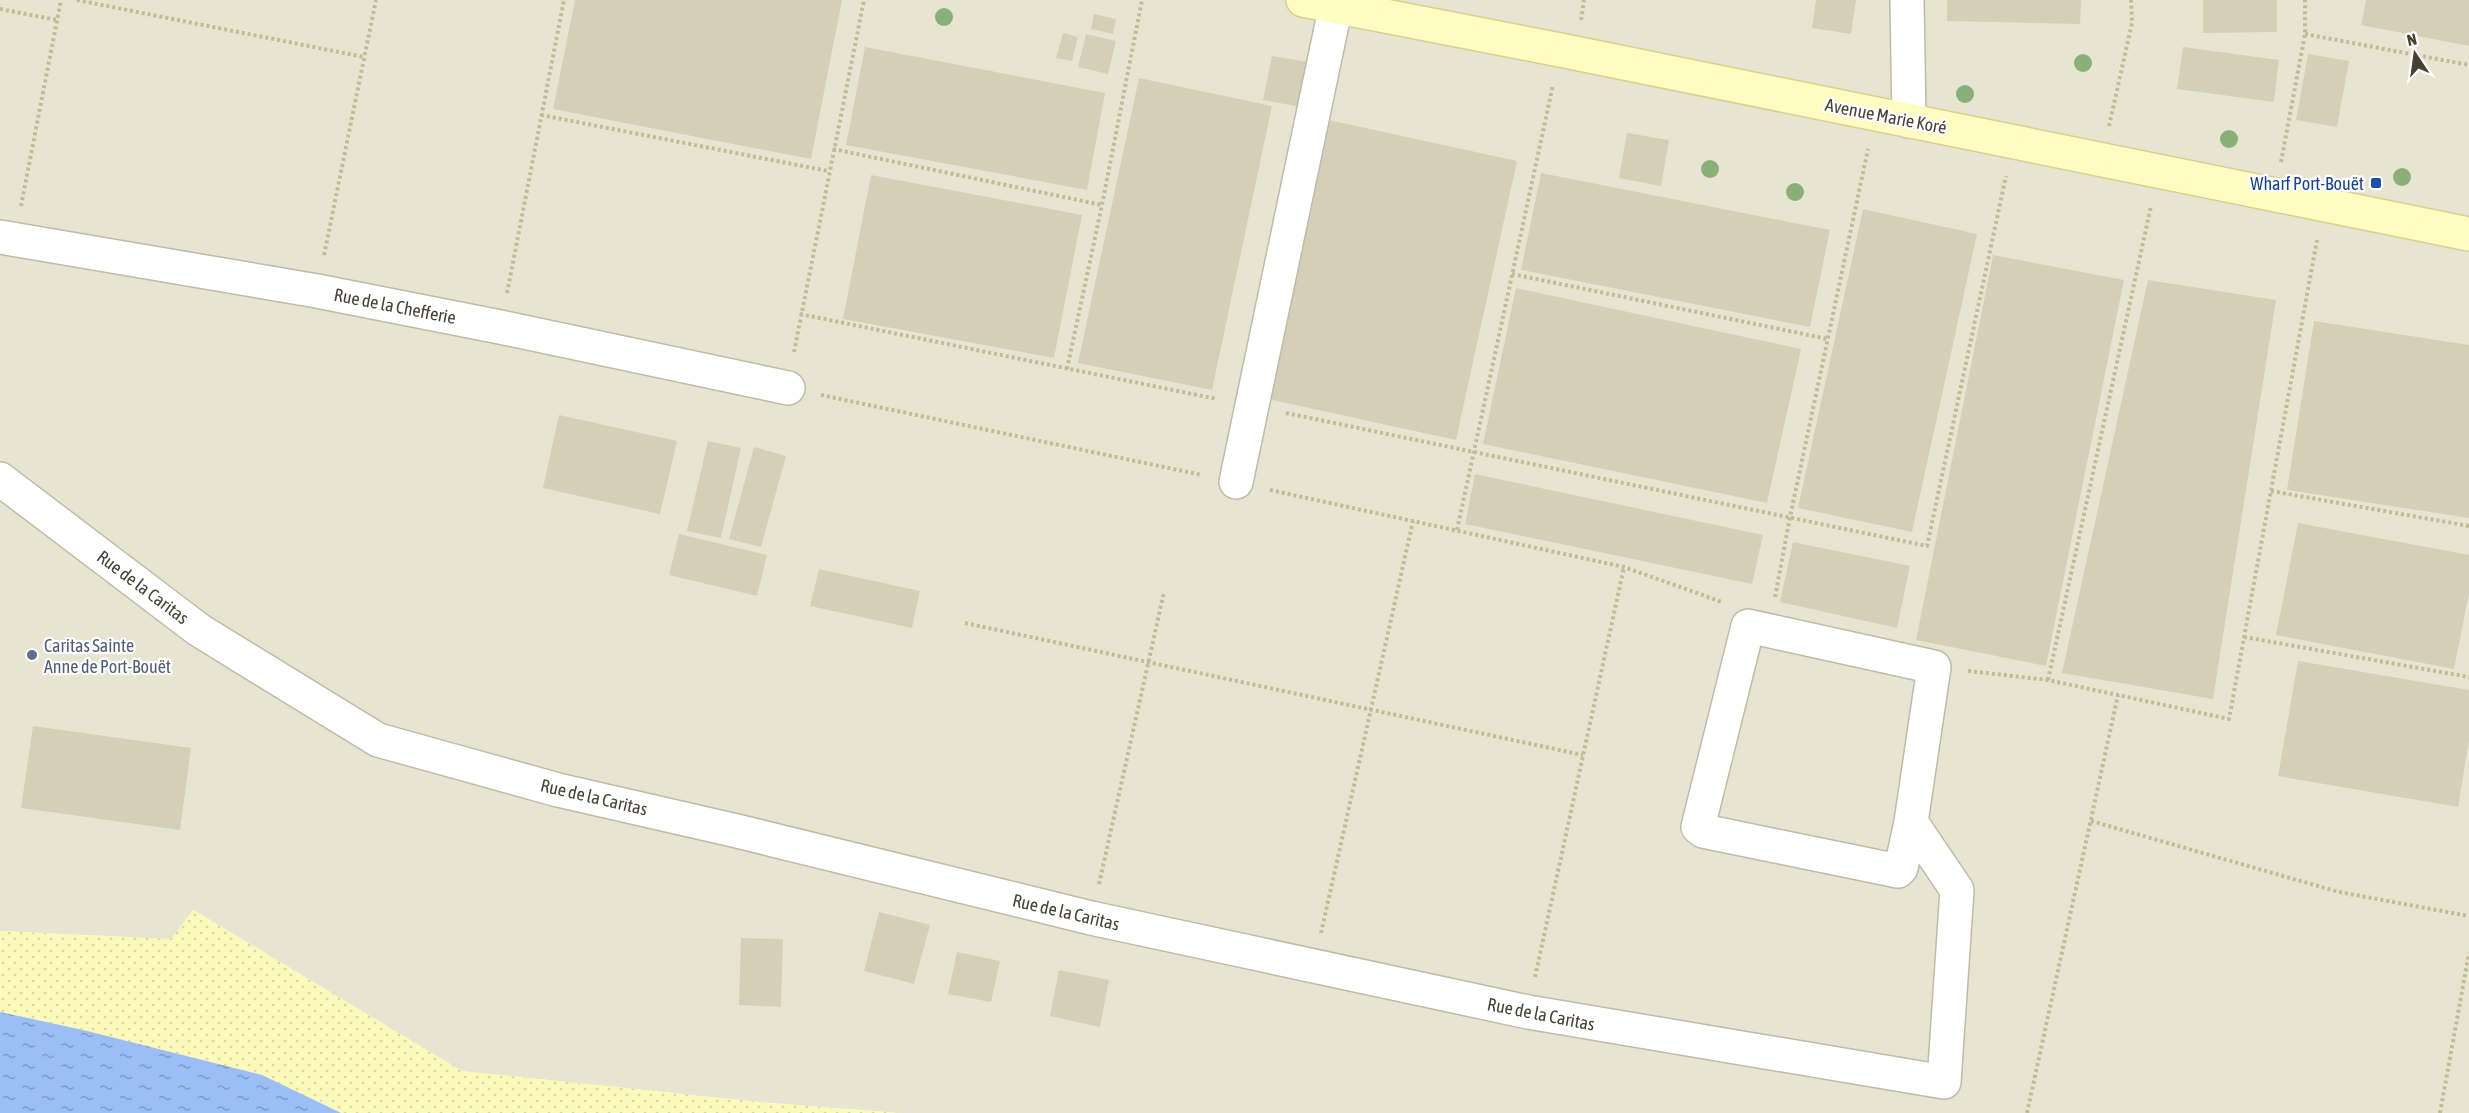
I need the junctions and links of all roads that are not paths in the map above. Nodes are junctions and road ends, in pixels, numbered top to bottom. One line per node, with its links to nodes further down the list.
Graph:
1 (1303, 0): 3 (main road, Avenue Marie Koré)
2 (1907, 0): 4 (street)
3 (1337, 3): 4 (main road, Avenue Marie Koré); 9 (street)
4 (1909, 121): 5 (main road, Avenue Marie Koré)
5 (2469, 234)
6 (7, 238): 7 (street, Rue de la Chefferie)
7 (788, 388)
8 (0, 479): 10 (street, Rue de la Caritas)
9 (1236, 482)
10 (1911, 822): 10 (street)

